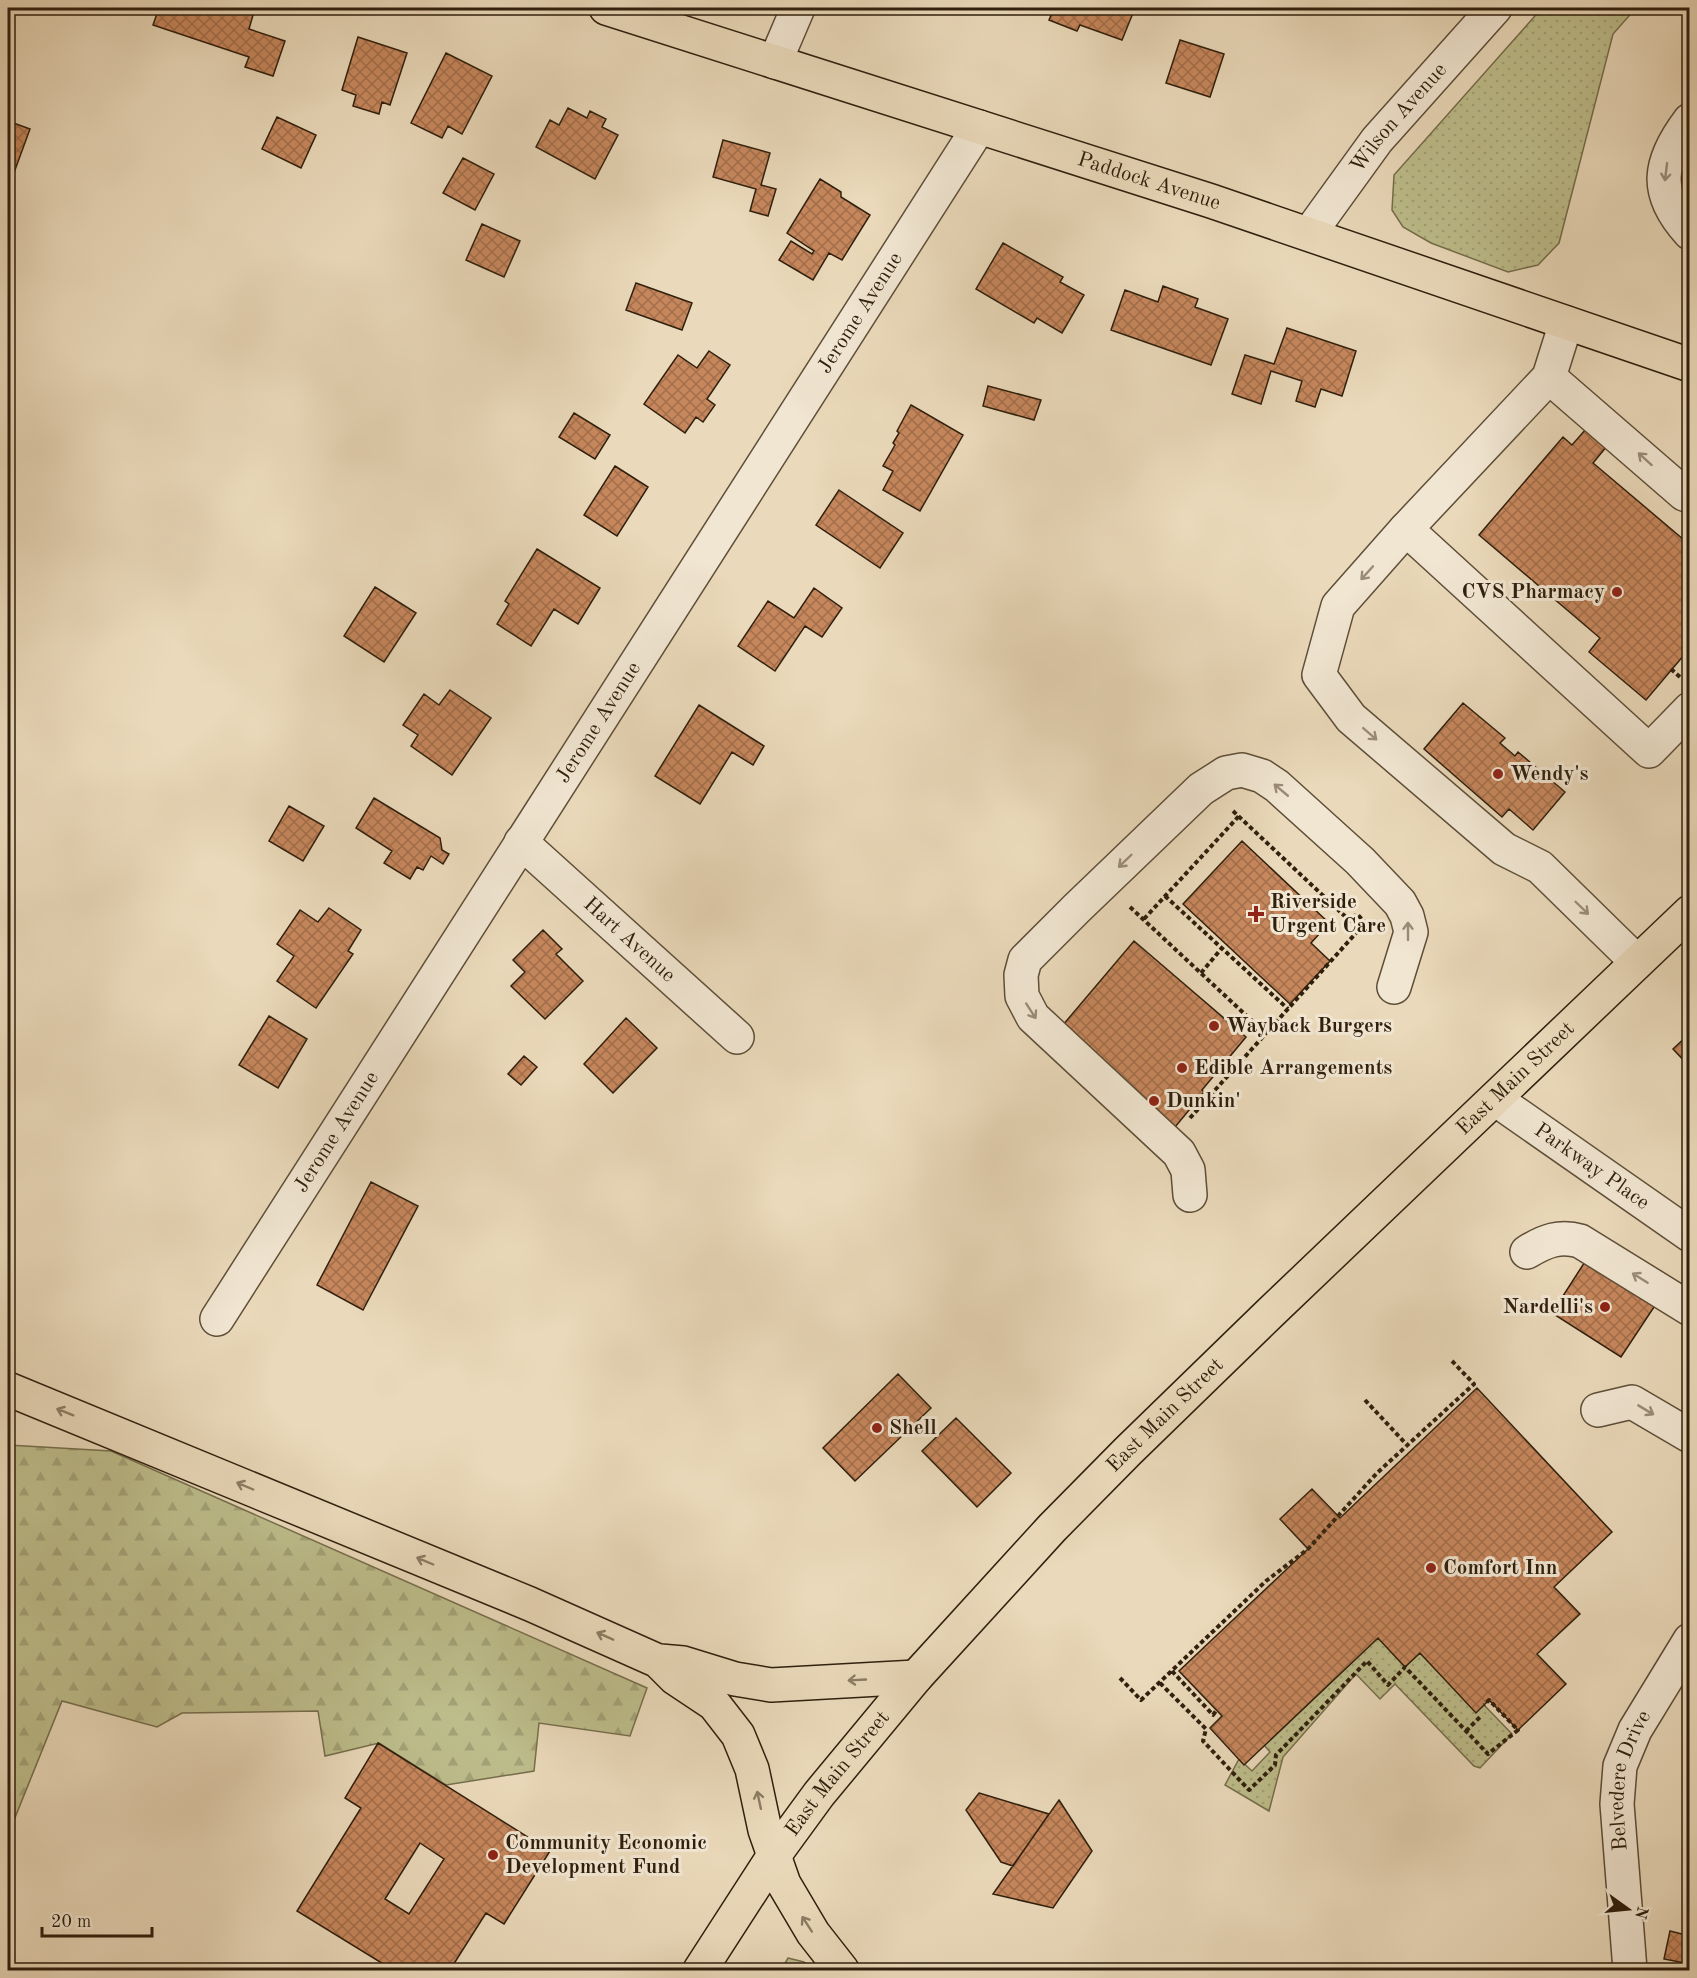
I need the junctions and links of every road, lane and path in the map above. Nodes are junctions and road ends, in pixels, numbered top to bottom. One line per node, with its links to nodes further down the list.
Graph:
1 (606, 8): 4 (main road, Paddock Avenue)
2 (798, 8): 4 (street)
3 (1495, 8): 8 (street, Wilson Avenue)
4 (775, 62): 6 (main road, Paddock Avenue)
5 (1689, 120): 7 (street, one-way to 7)
6 (979, 127): 8 (main road, Paddock Avenue); 17 (street, Jerome Avenue)
7 (1689, 233)
8 (1309, 234): 9 (main road, Paddock Avenue)
9 (1566, 323): 10 (main road, Paddock Avenue); 11 (street)
10 (1689, 365)
11 (1549, 377): 12 (street, one-way to 11); 13 (street)
12 (1689, 496)
13 (1406, 529): 14 (street); 25 (street, one-way to 25)
14 (1688, 712)
15 (1232, 810): 16 (path)
16 (1239, 816): 18 (path); 22 (path)
17 (521, 842): 30 (street, Hart Avenue); 37 (street, Jerome Avenue)
18 (1165, 896): 21 (path); 24 (path)
19 (1122, 900): 21 (path)
20 (1689, 912): 25 (main road, East Main Street)
21 (1144, 919): 26 (path)
22 (1365, 923): 23 (path); 28 (path)
23 (1380, 937)
24 (1222, 948): 26 (path); 28 (path)
25 (1637, 962): 31 (main road, East Main Street)
26 (1201, 973): 29 (path)
27 (1394, 987): 33 (street, one-way to 33)
28 (1288, 1009): 29 (path)
29 (1265, 1033): 32 (path)
30 (737, 1037)
31 (1495, 1100): 34 (street, Parkway Place); 47 (main road, East Main Street)
32 (1198, 1126)
33 (1190, 1195)
34 (1689, 1234)
35 (1527, 1252): 36 (street, one-way to 35)
36 (1689, 1310)
37 (217, 1319)
38 (1452, 1361): 43 (path)
39 (8, 1389): 45 (main road, one-way to 39)
40 (1365, 1400): 43 (path)
41 (1598, 1410): 42 (street, one-way to 42)
42 (1689, 1436)
43 (1407, 1445): 46 (path)
44 (1689, 1640): 57 (street, Belvedere Drive)
45 (658, 1661): 47 (main road, one-way to 45); 54 (main road, one-way to 45)
46 (1172, 1671): 49 (path); 51 (path)
47 (916, 1677): 54 (main road, East Main Street)
48 (1120, 1678): 49 (path)
49 (1160, 1683): 53 (path)
50 (1484, 1705): 53 (path)
51 (1216, 1711)
52 (1481, 1716): 53 (path)
53 (1466, 1731)
54 (773, 1857): 55 (main road, East Main Street); 56 (main road, one-way to 54)
55 (700, 1971)
56 (842, 1971)
57 (1630, 1971)

